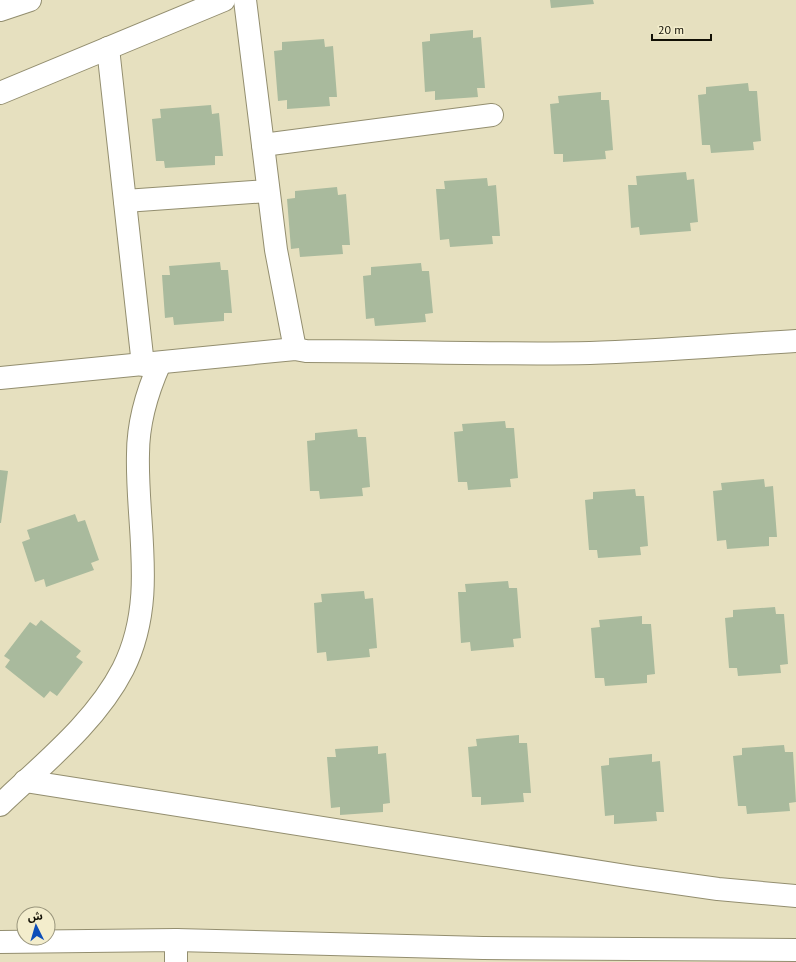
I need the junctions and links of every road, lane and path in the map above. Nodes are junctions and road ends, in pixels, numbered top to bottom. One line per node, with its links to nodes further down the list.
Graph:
1 (30, 0): 4 (street)
2 (224, 0): 5 (street)
3 (245, 0): 8 (street)
4 (0, 10)
5 (108, 48): 6 (street); 10 (street)
6 (0, 93)
7 (492, 115): 8 (street)
8 (263, 145): 9 (street)
9 (268, 191): 10 (street); 12 (street)
10 (125, 200): 13 (street)
11 (796, 341): 12 (street)
12 (295, 349): 13 (street)
13 (151, 364): 14 (street); 15 (street)
14 (0, 378)
15 (24, 781): 16 (street); 17 (street)
16 (0, 804)
17 (796, 896)
18 (176, 940): 19 (street); 20 (street); 24 (street)
19 (0, 942)
20 (337, 953): 22 (street)
21 (783, 954): 23 (street)
22 (482, 955): 23 (street)
23 (634, 956)
24 (176, 962)

